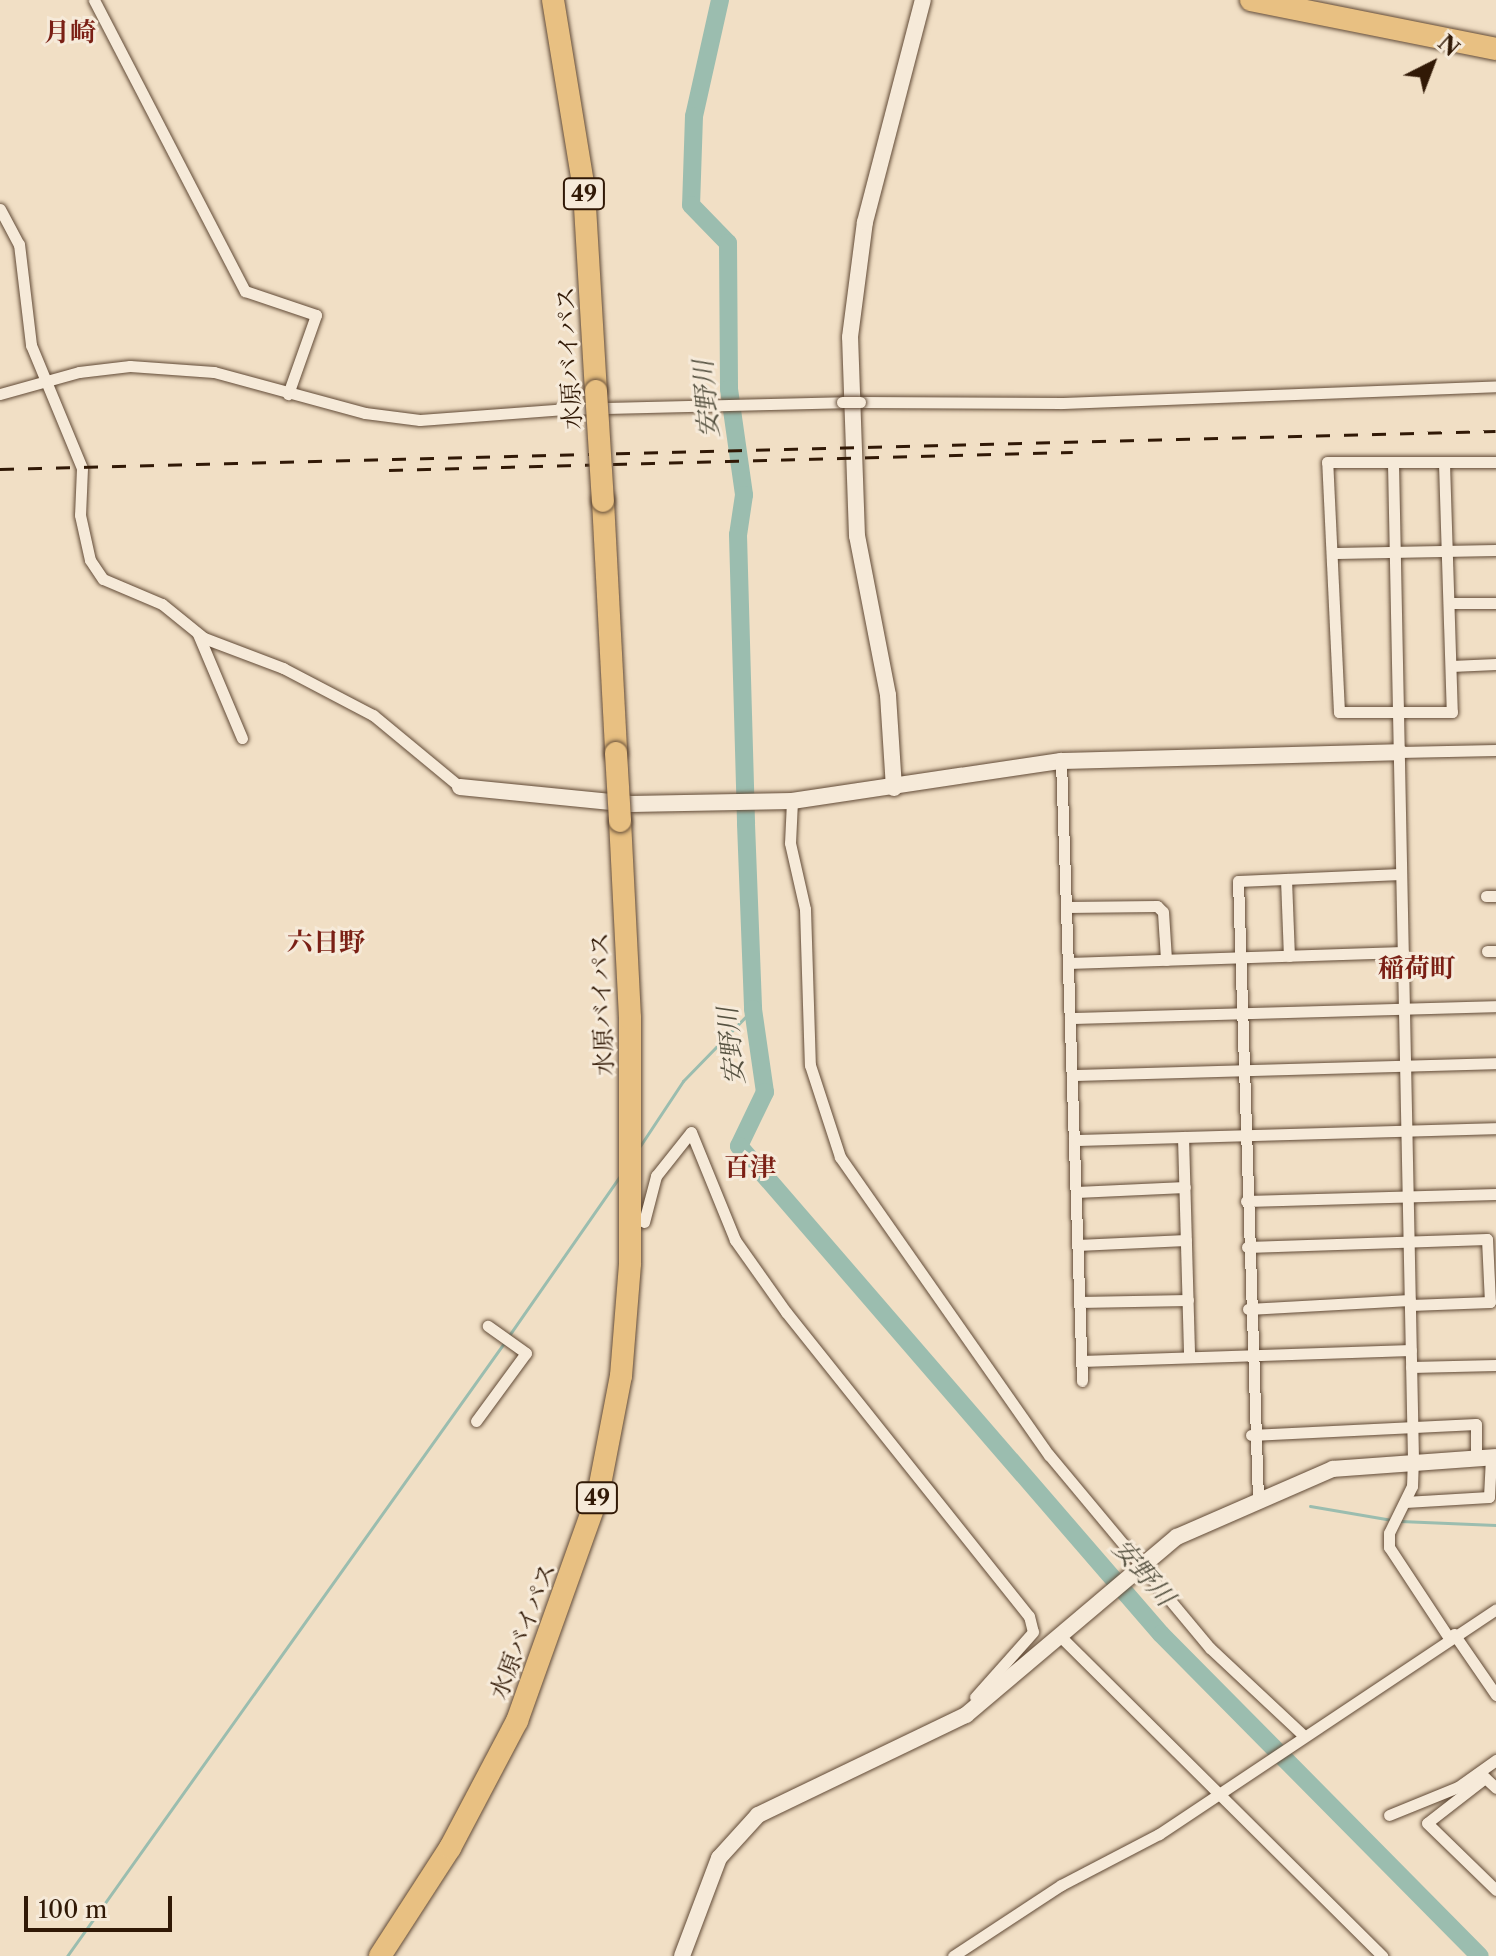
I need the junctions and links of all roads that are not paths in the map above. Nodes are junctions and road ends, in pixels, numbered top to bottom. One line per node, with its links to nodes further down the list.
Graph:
1 (94, 0): 10 (street)
2 (553, 0): 95 (highway, 水原バイパス / 49, bridge)
3 (923, 0): 29 (street)
4 (1251, 0): 5 (highway)
5 (1496, 49)
6 (0, 209): 7 (street)
7 (50, 381): 9 (street); 10 (street); 20 (street)
8 (1496, 386): 10 (street, bridge)
9 (0, 394)
10 (288, 394)
11 (1496, 462): 13 (street)
12 (1393, 463): 13 (street); 15 (street); 17 (street)
13 (1444, 463): 16 (street)
14 (1496, 550): 16 (street)
15 (1397, 552): 16 (street); 17 (street); 23 (street)
16 (1447, 552): 18 (street)
17 (1336, 553): 23 (street)
18 (1449, 603): 19 (street); 22 (street)
19 (1496, 603)
20 (197, 634): 24 (street); 28 (street)
21 (1496, 664): 22 (street)
22 (1451, 666): 23 (street)
23 (1398, 712): 26 (street)
24 (242, 738)
25 (1496, 750): 26 (street)
26 (1399, 752): 27 (street); 31 (street)
27 (1061, 761): 29 (street); 33 (street)
28 (464, 788): 30 (street)
29 (894, 788): 30 (street)
30 (785, 801): 82 (street)
31 (1401, 874): 32 (street); 34 (street)
32 (1286, 879): 35 (street); 36 (street)
33 (1066, 907): 37 (street); 38 (street)
34 (1403, 952): 35 (street); 40 (street)
35 (1289, 956): 36 (street)
36 (1239, 957): 37 (street); 41 (street)
37 (1166, 960): 38 (street)
38 (1068, 963): 42 (street)
39 (1496, 1006): 40 (street)
40 (1404, 1008): 41 (street); 44 (street)
41 (1241, 1013): 42 (street); 45 (street)
42 (1070, 1018): 46 (street)
43 (1496, 1063): 44 (street)
44 (1405, 1065): 45 (street); 48 (street)
45 (1242, 1070): 46 (street); 49 (street)
46 (1072, 1075): 51 (street)
47 (1496, 1128): 48 (street)
48 (1406, 1131): 49 (street); 55 (street)
49 (1244, 1136): 50 (street); 56 (street)
50 (1183, 1137): 51 (street); 52 (street)
51 (1074, 1140): 53 (street)
52 (1185, 1187): 53 (street); 58 (street)
53 (1076, 1192): 60 (street)
54 (1496, 1194): 55 (street)
55 (1408, 1197): 56 (street); 59 (street)
56 (1246, 1201): 61 (street)
57 (644, 1222): 87 (street)
58 (1186, 1240): 60 (street); 63 (street)
59 (1408, 1241): 61 (street); 62 (street); 65 (street)
60 (1077, 1245): 64 (street)
61 (1247, 1247): 66 (street)
62 (1493, 1276): 65 (street)
63 (1188, 1300): 64 (street); 70 (street)
64 (1079, 1302): 71 (street)
65 (1410, 1302): 66 (street); 68 (street)
66 (1248, 1309): 69 (street)
67 (488, 1326): 75 (street)
68 (1411, 1350): 69 (street); 73 (street)
69 (1249, 1355): 70 (street); 77 (street)
70 (1189, 1357): 71 (street)
71 (1081, 1361): 74 (street)
72 (1496, 1365): 73 (street)
73 (1411, 1367): 76 (street)
74 (1082, 1381)
75 (476, 1421)
76 (1412, 1427): 77 (street); 78 (street); 79 (street)
77 (1251, 1435): 80 (street)
78 (1488, 1457): 79 (street); 81 (street)
79 (1413, 1458): 80 (street); 81 (street)
80 (1258, 1500): 82 (street)
81 (1405, 1502): 85 (street)
82 (1136, 1571): 84 (street); 88 (street)
83 (1496, 1609): 85 (street)
84 (1066, 1632): 92 (street); 96 (street)
85 (1451, 1636): 86 (street); 88 (street)
86 (1496, 1695)
87 (975, 1697)
88 (1299, 1737): 92 (street)
89 (1496, 1760): 90 (street)
90 (1482, 1775): 91 (street); 93 (street); 94 (street)
91 (1496, 1788)
92 (1221, 1792): 97 (street); 98 (street)
93 (1389, 1815)
94 (1496, 1890)
95 (380, 1956)
96 (682, 1956)
97 (953, 1956)
98 (1382, 1956)

